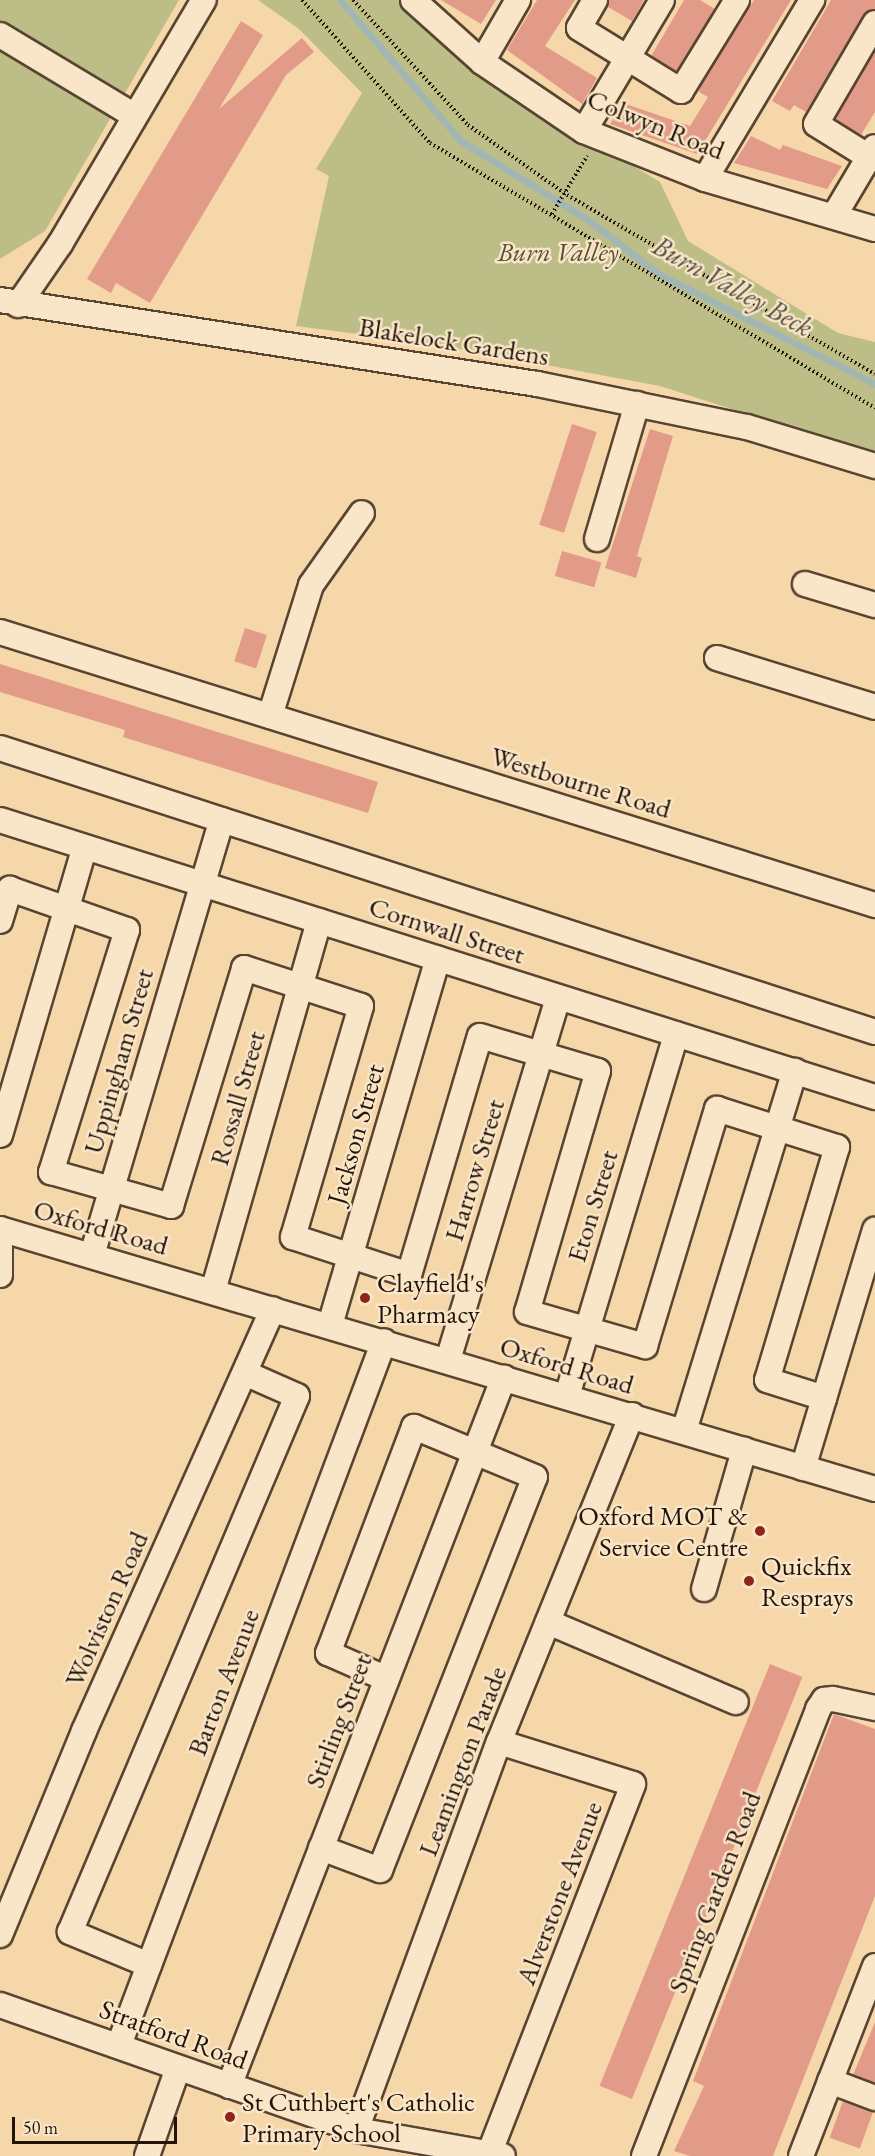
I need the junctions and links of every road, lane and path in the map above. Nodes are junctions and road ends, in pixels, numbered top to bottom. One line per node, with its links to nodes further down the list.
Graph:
1 (204, 0): 14 (street)
2 (302, 0): 19 (path)
3 (353, 0): 18 (path)
4 (414, 0): 13 (street, Colwyn Road)
5 (518, 0): 13 (street)
6 (595, 0): 12 (street)
7 (662, 0): 12 (street)
8 (737, 0): 12 (street)
9 (812, 0): 17 (street)
10 (875, 22): 16 (street)
11 (0, 35): 14 (street)
12 (628, 57): 15 (street)
13 (482, 62): 15 (street, Colwyn Road)
14 (135, 116): 22 (street)
15 (591, 134): 17 (street, Colwyn Road); 18 (path)
16 (872, 152): 20 (street)
17 (705, 178): 20 (street, Colwyn Road)
18 (567, 195): 19 (path); 23 (path)
19 (554, 212): 25 (path)
20 (834, 216): 21 (street, Colwyn Road)
21 (875, 229)
22 (9, 302): 24 (street, Blakelock Gardens)
23 (875, 374)
24 (637, 404): 26 (street, Blakelock Gardens); 28 (street)
25 (875, 408)
26 (875, 466)
27 (362, 513): 34 (street)
28 (597, 539)
29 (806, 584): 30 (street)
30 (875, 605)
31 (0, 633): 34 (street, Westbourne Road)
32 (717, 658): 33 (street)
33 (875, 706)
34 (270, 716): 40 (street, Westbourne Road)
35 (0, 748): 37 (street)
36 (0, 820): 38 (street, Cornwall Street)
37 (222, 820): 39 (street, Uppingham Street); 47 (street)
38 (85, 847): 39 (street, Cornwall Street); 41 (street)
39 (202, 884): 43 (street, Cornwall Street); 54 (street, Uppingham Street)
40 (875, 905)
41 (67, 908): 42 (street); 53 (street); 54 (street)
42 (0, 921)
43 (320, 921): 44 (street, Cornwall Street); 45 (street, Rossall Street)
44 (438, 959): 46 (street, Cornwall Street); 58 (street, Jackson Street)
45 (301, 985): 54 (street); 58 (street); 60 (street, Rossall Street)
46 (558, 997): 48 (street, Cornwall Street); 49 (street, Harrow Street)
47 (875, 1032)
48 (676, 1034): 50 (street, Cornwall Street); 63 (street, Eton Street)
49 (540, 1055): 58 (street); 63 (street); 65 (street, Harrow Street)
50 (795, 1071): 51 (street, Cornwall Street); 52 (street)
51 (875, 1097)
52 (777, 1128): 63 (street); 69 (street); 71 (street)
53 (0, 1135)
54 (112, 1187): 57 (street, Uppingham Street)
55 (0, 1229): 57 (street, Oxford Road); 59 (street)
56 (875, 1230): 69 (street)
57 (92, 1255): 60 (street, Oxford Road)
58 (351, 1255): 62 (street, Jackson Street)
59 (0, 1275)
60 (213, 1291): 61 (street, Oxford Road)
61 (273, 1309): 62 (street, Oxford Road); 66 (street, Wolviston Road)
62 (330, 1325): 64 (street, Oxford Road)
63 (587, 1330): 68 (street, Eton Street)
64 (384, 1341): 65 (street, Oxford Road); 84 (street, Barton Avenue)
65 (448, 1360): 67 (street, Oxford Road)
66 (244, 1373): 83 (street, Wolviston Road); 84 (street)
67 (504, 1377): 68 (street, Oxford Road); 73 (street, Stirling Street)
68 (567, 1396): 70 (street, Oxford Road)
69 (824, 1398): 74 (street)
70 (632, 1415): 71 (street, Oxford Road); 77 (street, Leamington Parade)
71 (684, 1431): 72 (street, Oxford Road)
72 (744, 1450): 74 (street, Oxford Road); 76 (street)
73 (475, 1452): 78 (street, Stirling Street); 78 (street); 82 (street)
74 (803, 1468): 75 (street, Oxford Road)
75 (875, 1489)
76 (704, 1589)
77 (548, 1622): 79 (street); 81 (street, Leamington Parade)
78 (387, 1679): 82 (street, Stirling Street)
79 (736, 1702)
80 (875, 1708): 95 (street, Spring Garden Road)
81 (499, 1742): 92 (street, Leamington Parade); 93 (street, Alverstone Avenue)
82 (321, 1848): 90 (street, Stirling Street)
83 (0, 1935)
84 (149, 1965): 87 (street, Barton Avenue)
85 (875, 1966): 89 (street)
86 (0, 2005): 87 (street, Stratford Road)
87 (119, 2045): 88 (street, Stratford Road)
88 (178, 2068): 90 (street, Stratford Road); 94 (street)
89 (830, 2081): 91 (street); 96 (street)
90 (229, 2086): 92 (street, Stratford Road)
91 (875, 2098)
92 (356, 2130): 93 (street, Stratford Road)
93 (496, 2155)
94 (147, 2156)
95 (644, 2156)
96 (801, 2156)

